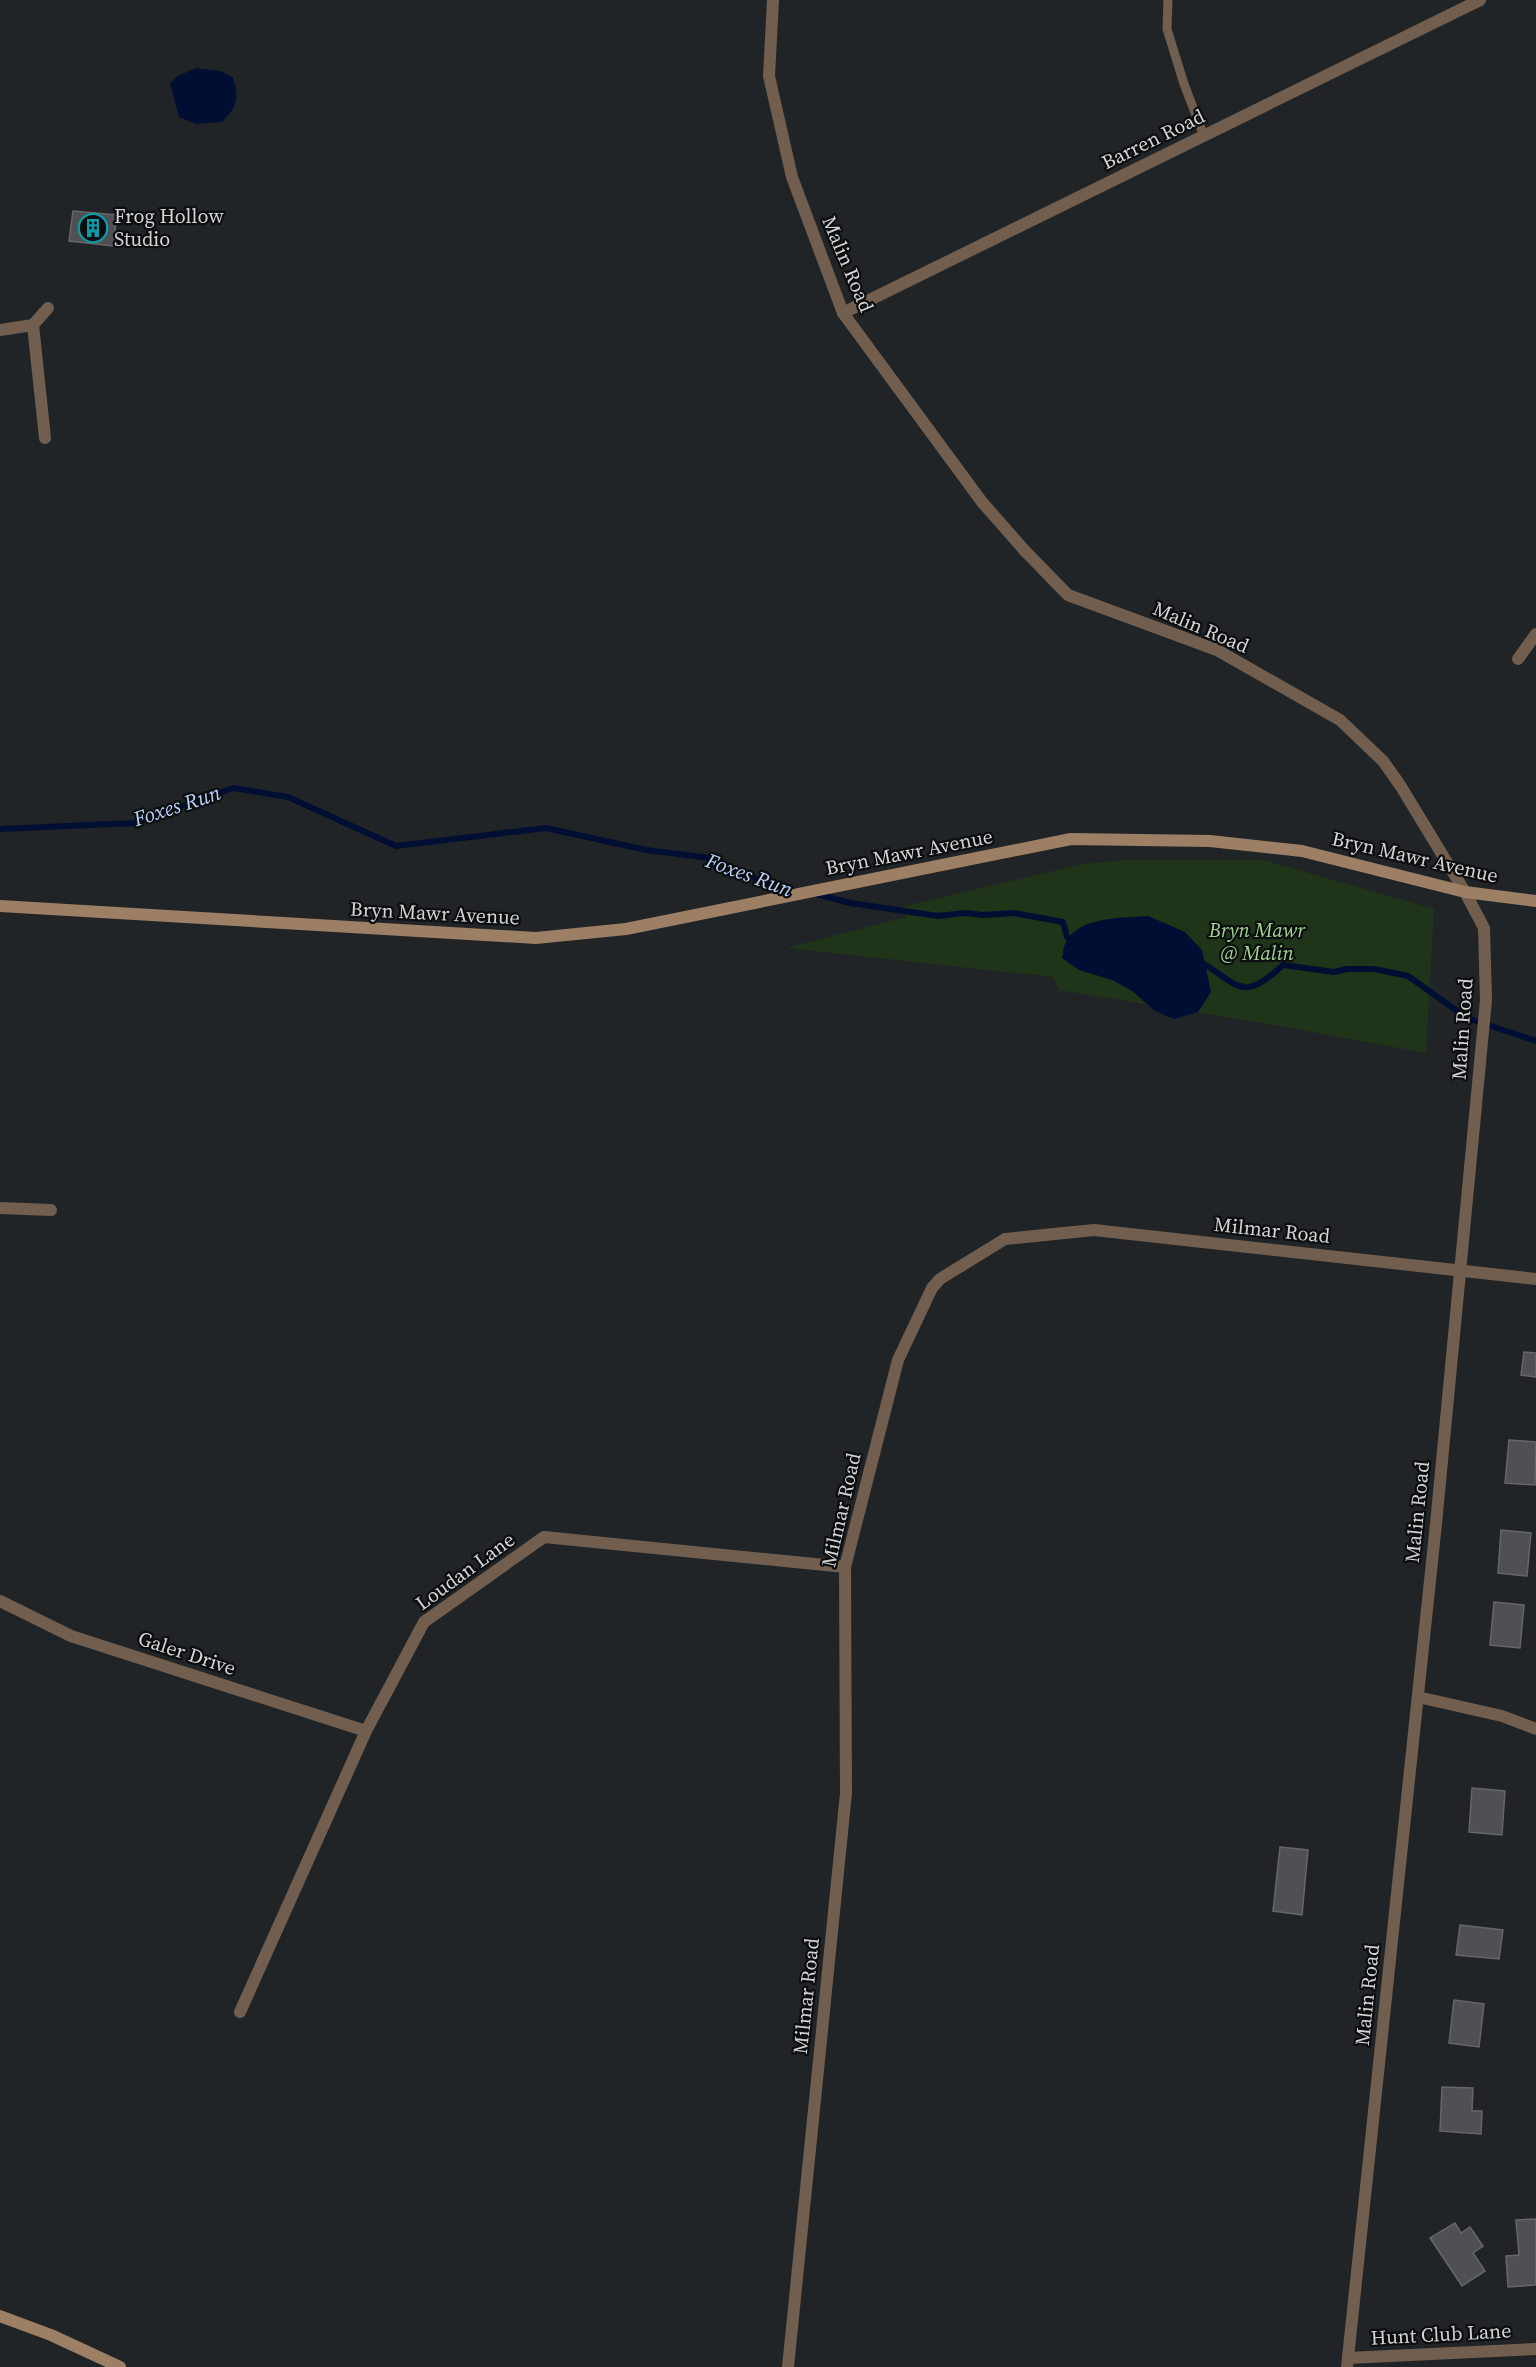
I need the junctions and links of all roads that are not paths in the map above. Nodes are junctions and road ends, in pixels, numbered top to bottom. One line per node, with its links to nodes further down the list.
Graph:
1 (773, 0): 6 (street, Malin Road)
2 (1168, 0): 4 (lane)
3 (1480, 0): 4 (street, Barren Road)
4 (1204, 136): 6 (street, Barren Road)
5 (48, 308): 7 (street)
6 (843, 313): 12 (street, Malin Road)
7 (33, 325): 8 (street); 9 (street)
8 (0, 330)
9 (45, 438)
10 (1536, 634): 11 (street)
11 (1518, 659)
12 (1465, 892): 13 (main road, Bryn Mawr Avenue); 14 (main road, Bryn Mawr Avenue); 17 (street, Malin Road)
13 (1536, 901)
14 (0, 906)
15 (0, 1208): 16 (street)
16 (51, 1210)
17 (1460, 1270): 18 (street, Milmar Road); 19 (street, Milmar Road); 21 (street, Malin Road)
18 (1536, 1279)
19 (845, 1567): 23 (street, Loudan Lane); 29 (street, Milmar Road)
20 (0, 1601): 23 (street, Galer Drive)
21 (1418, 1697): 22 (street); 27 (street, Malin Road)
22 (1536, 1729)
23 (366, 1731): 24 (street, Loudan Lane)
24 (240, 2012)
25 (0, 2316): 28 (main road)
26 (1536, 2349): 27 (street, Hunt Club Lane)
27 (1348, 2362)
28 (120, 2367)
29 (788, 2367)

